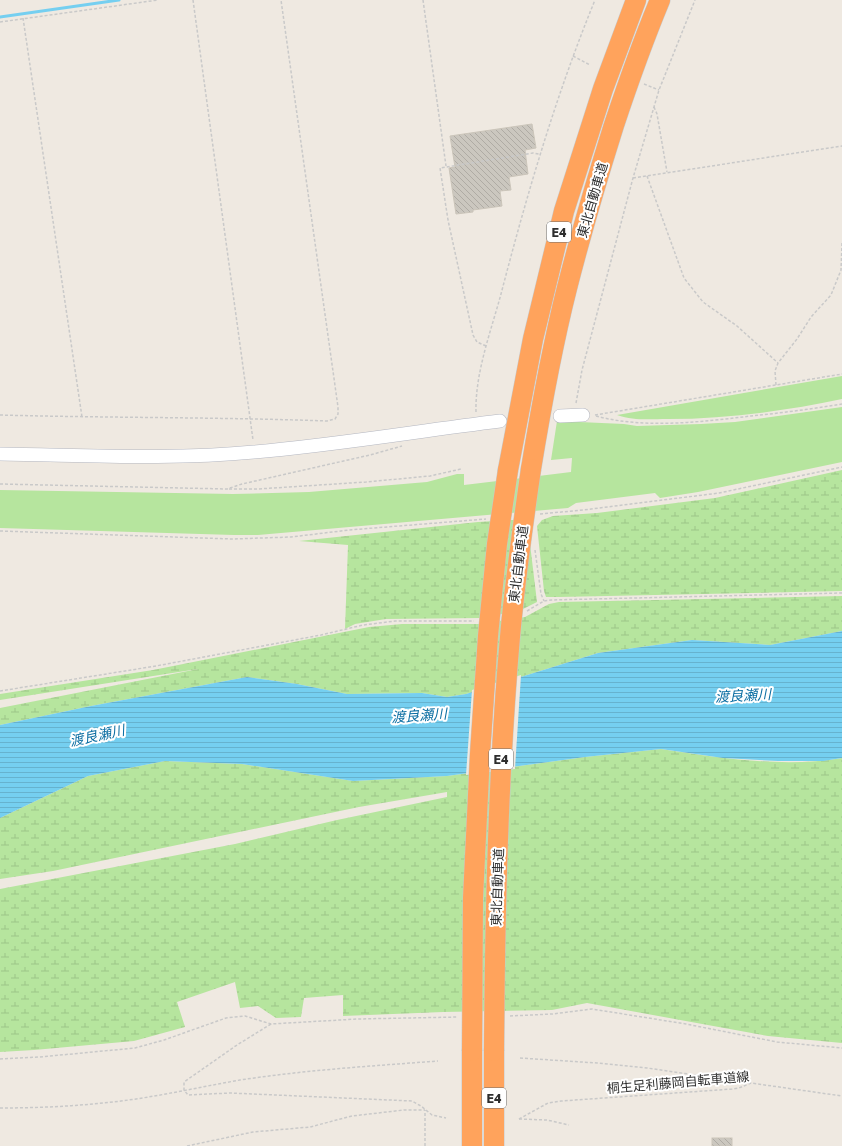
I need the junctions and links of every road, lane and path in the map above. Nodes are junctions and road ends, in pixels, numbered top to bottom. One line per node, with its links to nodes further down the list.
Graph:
1 (158, 0): 9 (path)
2 (193, 0): 32 (path)
3 (281, 0): 32 (path)
4 (423, 0): 18 (path)
5 (596, 0): 11 (path)
6 (636, 0): 67 (highway, 東北自動車道 / E4, bridge)
7 (660, 0): 68 (highway, 東北自動車道 / E4, bridge)
8 (695, 0): 14 (path)
9 (23, 18): 10 (path); 31 (path)
10 (0, 22)
11 (573, 56): 12 (path); 17 (path)
12 (590, 65)
13 (644, 84): 14 (path)
14 (660, 90): 15 (path)
15 (654, 108): 19 (path); 21 (path)
16 (842, 146): 19 (path)
17 (540, 154): 18 (path); 23 (path)
18 (446, 166): 23 (path)
19 (667, 173): 20 (path)
20 (647, 176): 21 (path); 24 (path)
21 (633, 178): 29 (path)
22 (842, 243): 24 (path)
23 (486, 346): 34 (path)
24 (778, 362): 26 (path)
25 (842, 374): 26 (path)
26 (776, 385): 29 (path)
27 (842, 404): 29 (path)
28 (0, 415): 31 (path)
29 (584, 415): 30 (street)
30 (560, 416)
31 (82, 417): 32 (path)
32 (250, 418): 36 (path)
33 (500, 421): 34 (street)
34 (476, 424): 36 (street)
35 (406, 445): 41 (path)
36 (254, 452): 37 (street)
37 (0, 454)
38 (842, 467): 42 (path)
39 (461, 469): 41 (path)
40 (0, 484): 41 (path)
41 (227, 489)
42 (538, 514)
43 (486, 519): 44 (path)
44 (0, 531)
45 (534, 543): 47 (path)
46 (842, 593): 47 (path)
47 (544, 601): 48 (path)
48 (522, 614)
49 (477, 621): 50 (path)
50 (0, 691)
51 (464, 1016): 53 (path)
52 (508, 1016): 54 (path)
53 (271, 1024): 56 (path); 59 (path)
54 (842, 1048)
55 (520, 1058): 58 (path)
56 (0, 1059)
57 (438, 1061): 59 (path)
58 (751, 1084): 60 (path, 桐生足利藤岡自転車道線); 64 (path, 桐生足利藤岡自転車道線)
59 (184, 1090): 61 (path); 62 (path)
60 (842, 1096)
61 (0, 1108)
62 (425, 1110): 63 (path); 65 (path); 66 (path)
63 (446, 1118)
64 (569, 1125)
65 (187, 1146)
66 (425, 1146)
67 (472, 1146)
68 (494, 1146)

